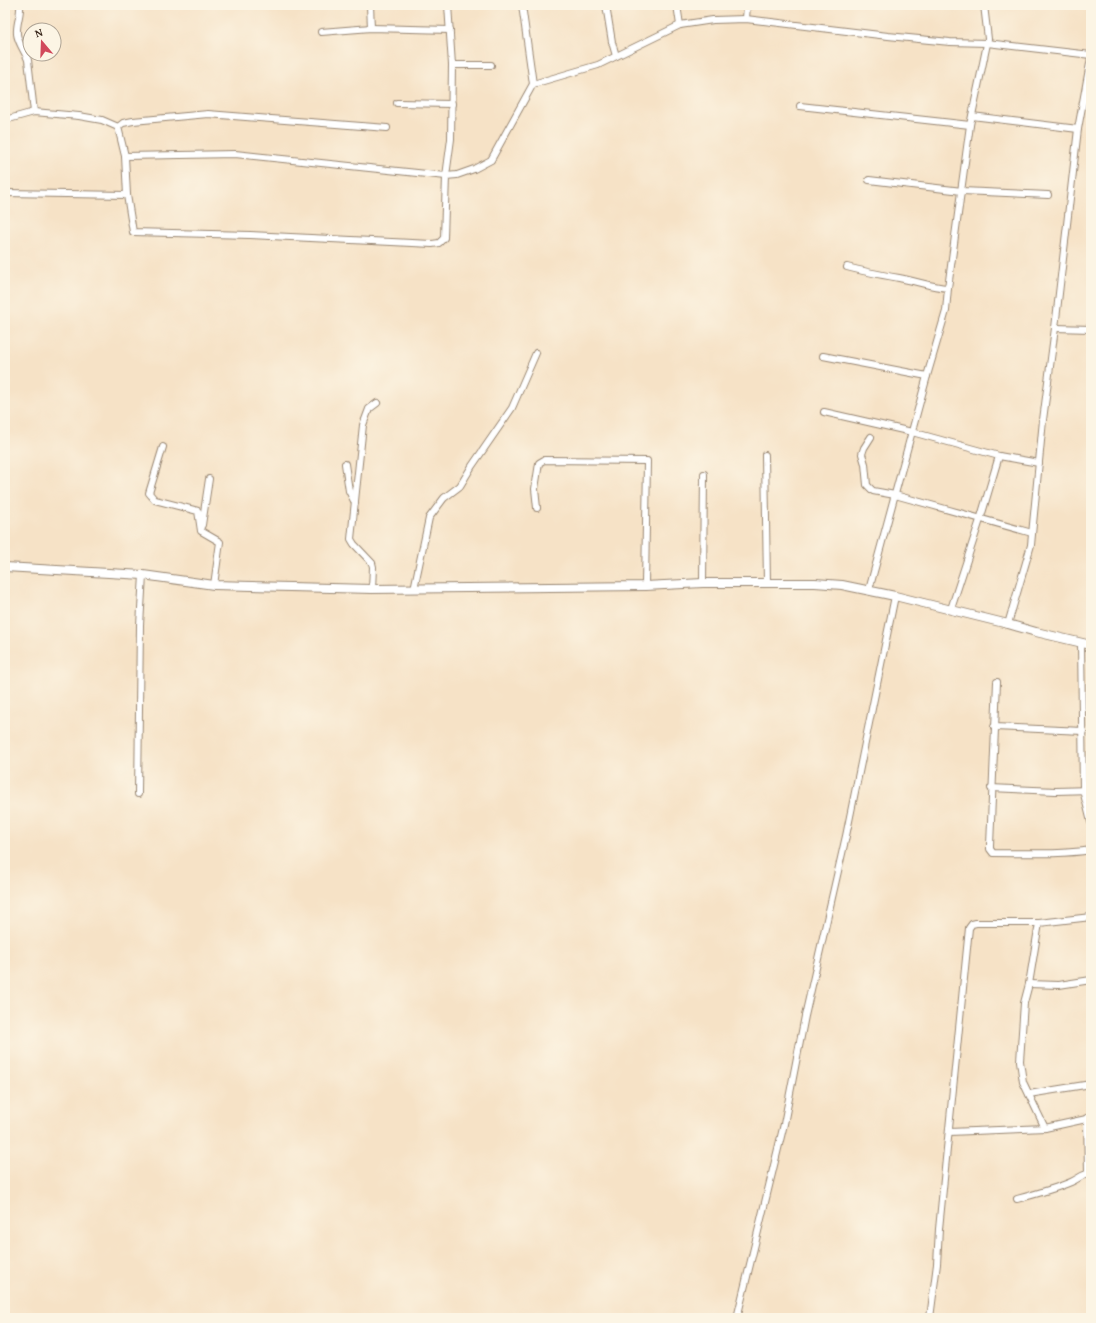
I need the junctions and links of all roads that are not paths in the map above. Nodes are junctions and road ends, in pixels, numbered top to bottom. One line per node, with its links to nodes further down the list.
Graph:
1 (20, 5): 25 (street)
2 (370, 5): 11 (street)
3 (448, 5): 12 (street)
4 (522, 5): 19 (street)
5 (606, 5): 15 (street)
6 (677, 5): 10 (street)
7 (746, 5): 9 (street)
8 (984, 5): 14 (street)
9 (746, 19): 10 (street); 14 (street)
10 (680, 25): 15 (street)
11 (371, 28): 12 (street); 13 (street)
12 (450, 30): 17 (street)
13 (321, 32)
14 (987, 43): 16 (street); 26 (street)
15 (616, 56): 19 (street)
16 (1091, 57): 20 (street)
17 (452, 65): 18 (street); 23 (street)
18 (491, 65)
19 (533, 84): 33 (street)
20 (1084, 98): 21 (street); 31 (street)
21 (1091, 98)
22 (396, 103): 23 (street)
23 (452, 104): 33 (street)
24 (800, 106): 28 (street)
25 (34, 112): 27 (street); 29 (street)
26 (972, 116): 28 (street); 31 (street)
27 (5, 120)
28 (970, 125): 35 (street)
29 (118, 127): 30 (street); 32 (street)
30 (387, 128)
31 (1078, 129): 41 (street)
32 (125, 156): 33 (street); 38 (street)
33 (446, 176): 38 (street)
34 (869, 180): 35 (street)
35 (962, 191): 37 (street); 40 (street)
36 (5, 193): 38 (street)
37 (1048, 194)
38 (127, 195)
39 (849, 267): 40 (street)
40 (948, 288): 45 (street)
41 (1055, 328): 42 (street); 53 (street)
42 (1091, 329)
43 (536, 353): 69 (street)
44 (823, 356): 45 (street)
45 (927, 376): 48 (street)
46 (378, 403): 58 (street)
47 (824, 412): 48 (street)
48 (912, 432): 52 (street); 57 (street)
49 (871, 437): 57 (street)
50 (163, 447): 61 (street)
51 (765, 455): 66 (street)
52 (999, 456): 53 (street); 60 (street)
53 (1039, 463): 62 (street)
54 (345, 464): 58 (street)
55 (704, 474): 65 (street)
56 (209, 479): 61 (street)
57 (895, 495): 60 (street); 71 (street)
58 (355, 503): 70 (street)
59 (537, 508): 68 (street)
60 (980, 520): 62 (street); 73 (street)
61 (201, 531): 67 (street)
62 (1032, 533): 74 (street)
63 (5, 567): 64 (main road)
64 (143, 575): 67 (main road); 83 (street)
65 (703, 583): 66 (main road); 68 (main road)
66 (767, 583): 71 (main road)
67 (214, 585): 70 (main road)
68 (645, 586): 69 (main road)
69 (414, 588): 70 (main road)
70 (372, 589)
71 (869, 590): 72 (main road)
72 (895, 596): 73 (main road); 97 (street)
73 (951, 609): 74 (main road)
74 (1008, 624): 75 (main road)
75 (1082, 643): 76 (main road); 79 (street)
76 (1091, 645)
77 (997, 682): 78 (street)
78 (994, 727): 79 (street); 80 (street)
79 (1083, 731): 81 (street)
80 (991, 788): 81 (street); 85 (street)
81 (1083, 790): 82 (street); 84 (street)
82 (1091, 790)
83 (138, 794)
84 (1091, 822)
85 (1091, 850)
86 (1091, 917): 87 (street)
87 (1039, 923): 89 (street); 94 (street)
88 (1091, 980): 89 (street)
89 (1029, 984): 91 (street)
90 (1091, 1084): 91 (street)
91 (1029, 1094): 93 (street)
92 (1089, 1118): 93 (street); 95 (street)
93 (1045, 1128): 94 (street)
94 (949, 1132): 98 (street)
95 (1090, 1173): 96 (street)
96 (1017, 1199)
97 (737, 1318)
98 (930, 1318)

